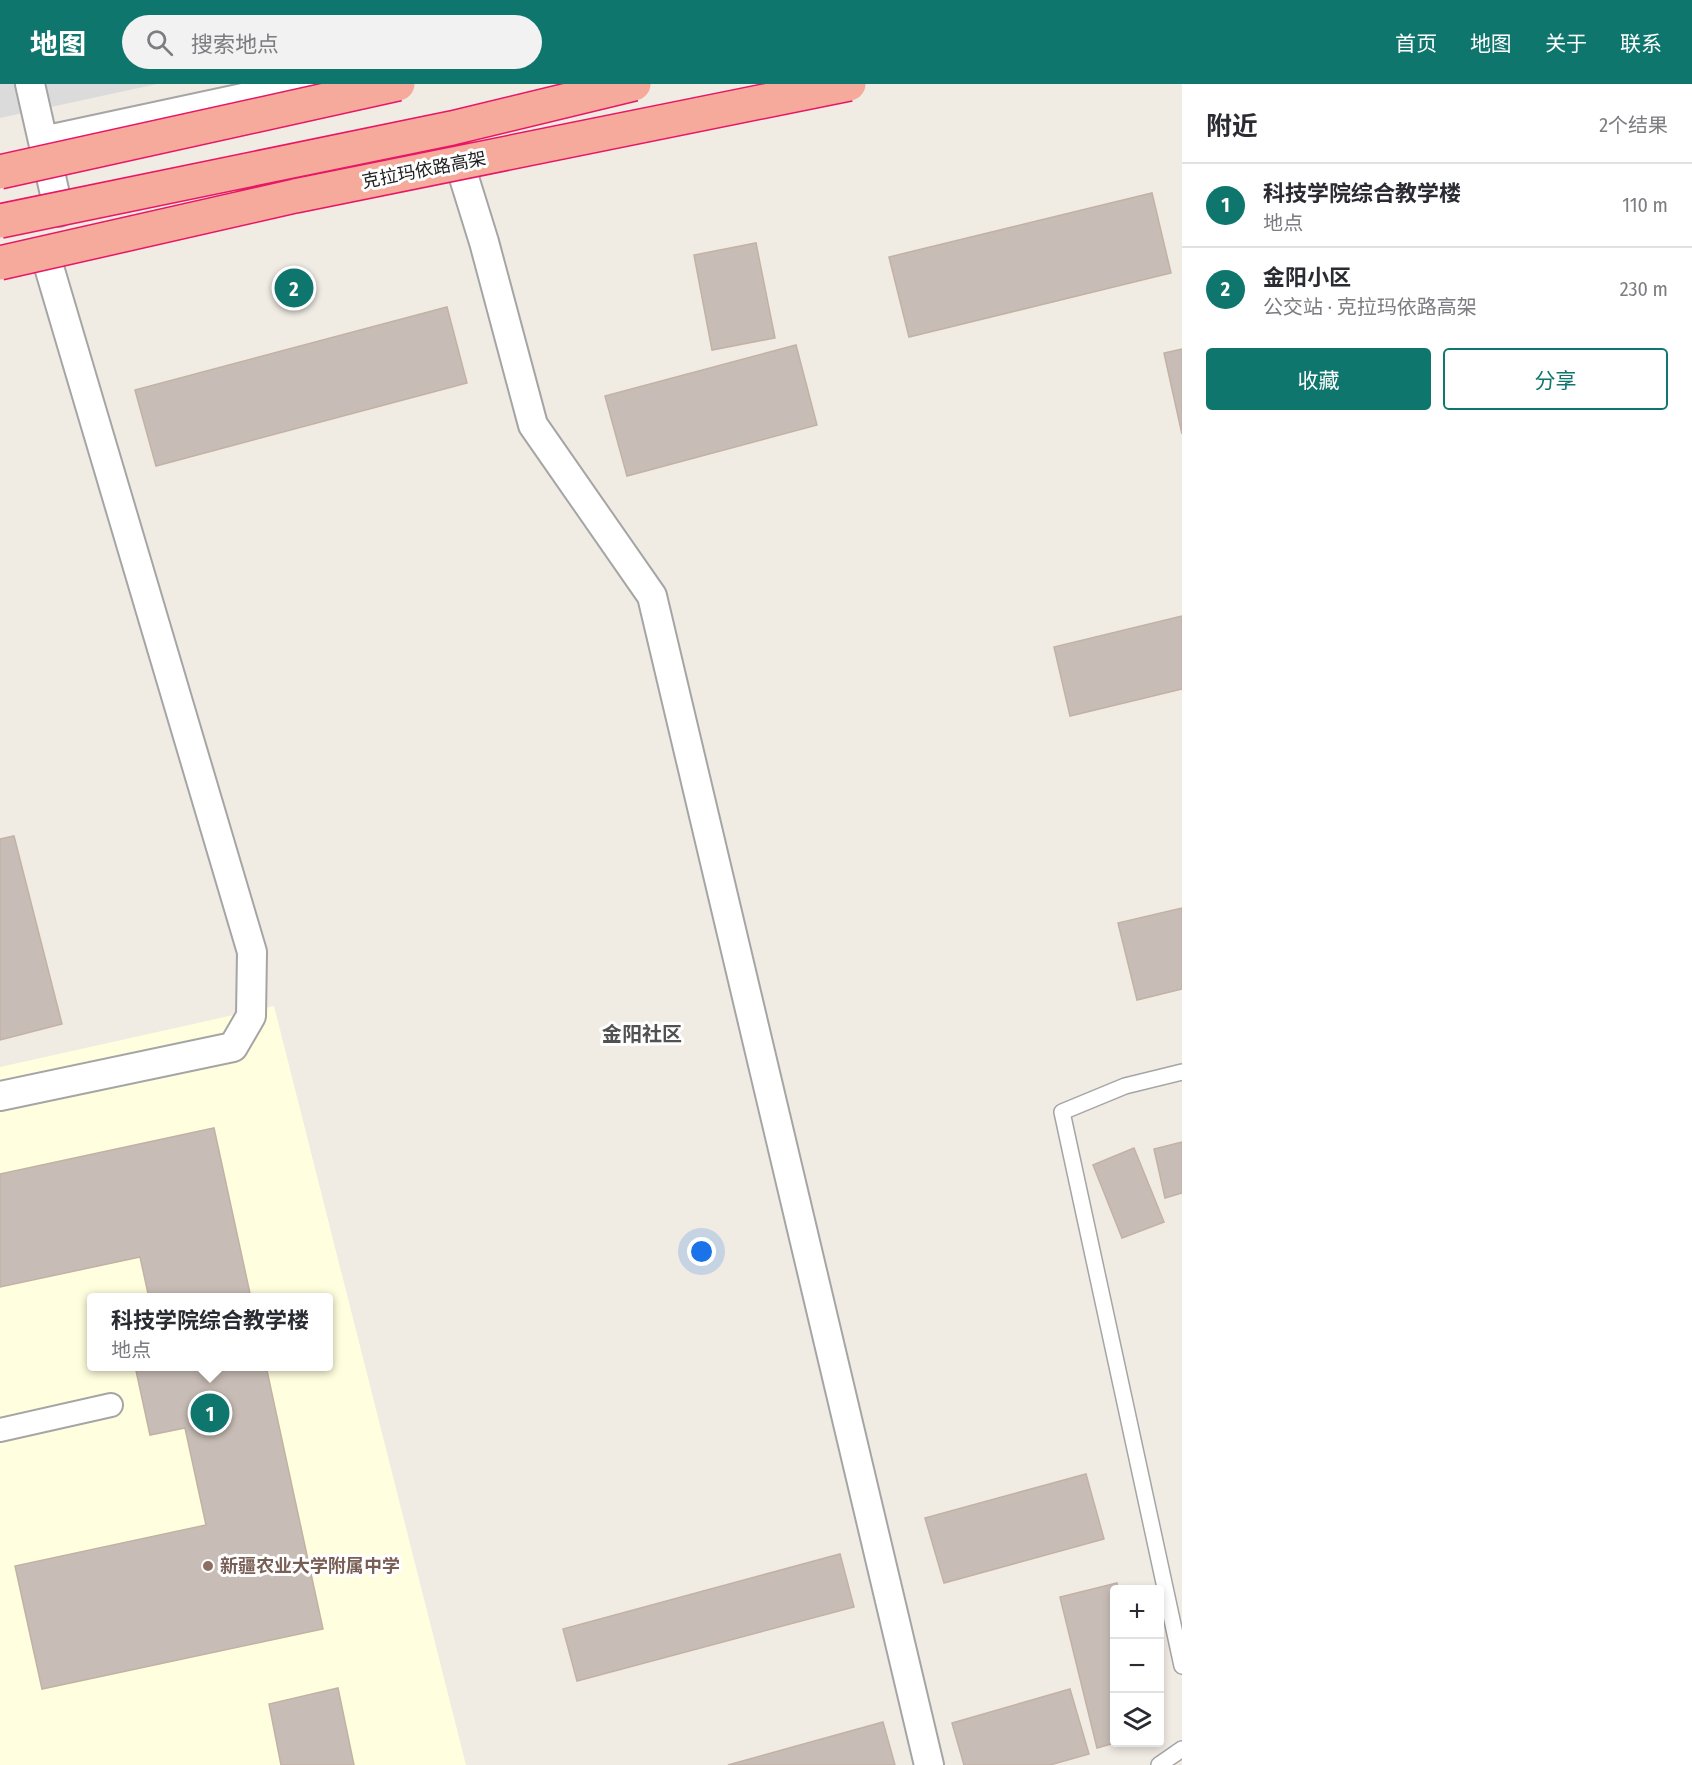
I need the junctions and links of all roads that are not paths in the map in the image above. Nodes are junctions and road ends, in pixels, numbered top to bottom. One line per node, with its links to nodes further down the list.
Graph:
1 (30, 84): 6 (street)
2 (308, 84): 6 (street)
3 (398, 84): 8 (highway, bridge)
4 (634, 84): 10 (highway, 克拉玛依路高架, bridge)
5 (849, 84): 11 (highway, 克拉玛依路高架, bridge)
6 (43, 141): 9 (street)
7 (461, 168): 19 (street)
8 (0, 172)
9 (58, 212)
10 (0, 221)
11 (0, 263)
12 (50, 267): 14 (street)
13 (1182, 1072): 17 (lane)
14 (0, 1096)
15 (111, 1406): 16 (street)
16 (0, 1430)
17 (1182, 1666)
18 (1182, 1749): 20 (lane)
19 (929, 1765)
20 (1159, 1765)

